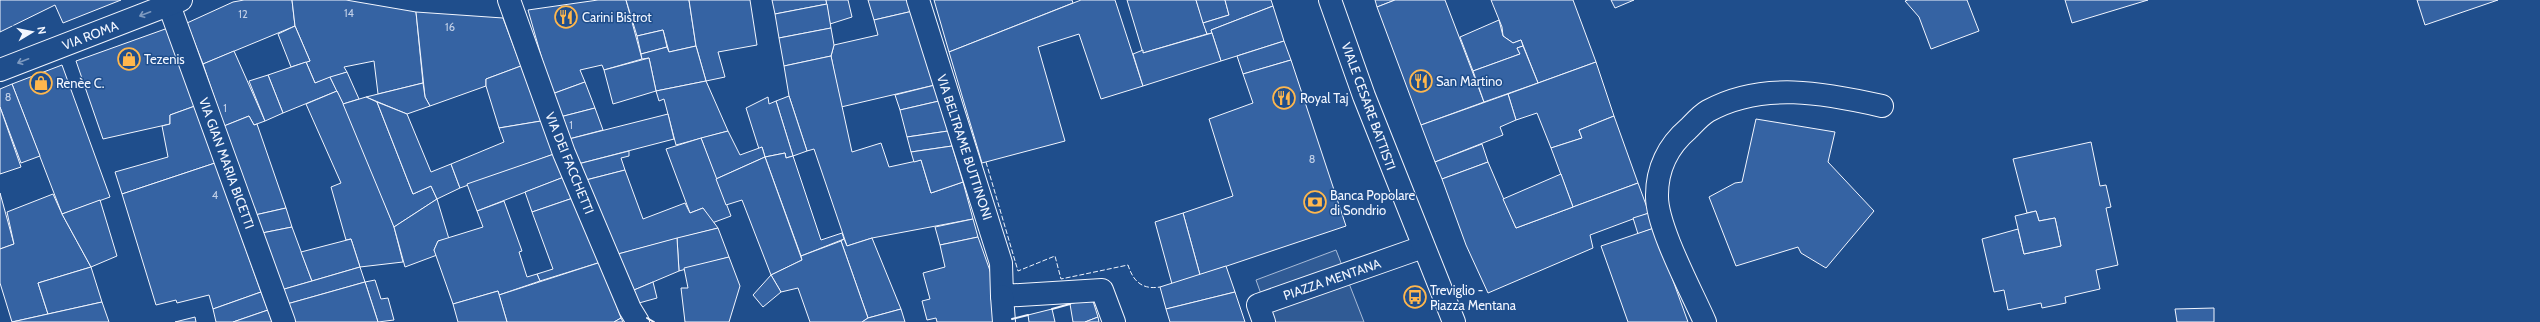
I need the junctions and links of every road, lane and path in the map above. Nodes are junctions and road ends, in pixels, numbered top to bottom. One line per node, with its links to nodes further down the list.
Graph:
1 (509, 0): 10 (street, VIA DEI FACCHETTI)
2 (918, 0): 8 (street, VIA BELTRAME BUTTINONI)
3 (1330, 0): 7 (street, VIALE CESARE BATTISTI)
4 (175, 2): 5 (street, VIA ROMA, one-way to 5); 9 (street, VIA GIAN MARIA BICETTI)
5 (0, 70)
6 (1882, 106): 15 (street)
7 (1423, 247): 13 (street, PIAZZA MENTANA); 14 (street, VIALE CESARE BATTISTI)
8 (1002, 296): 11 (street, VIA BELTRAME BUTTINONI); 12 (street)
9 (284, 322)
10 (638, 322)
11 (1004, 322)
12 (1114, 322)
13 (1264, 322)
14 (1454, 322)
15 (1706, 322)

